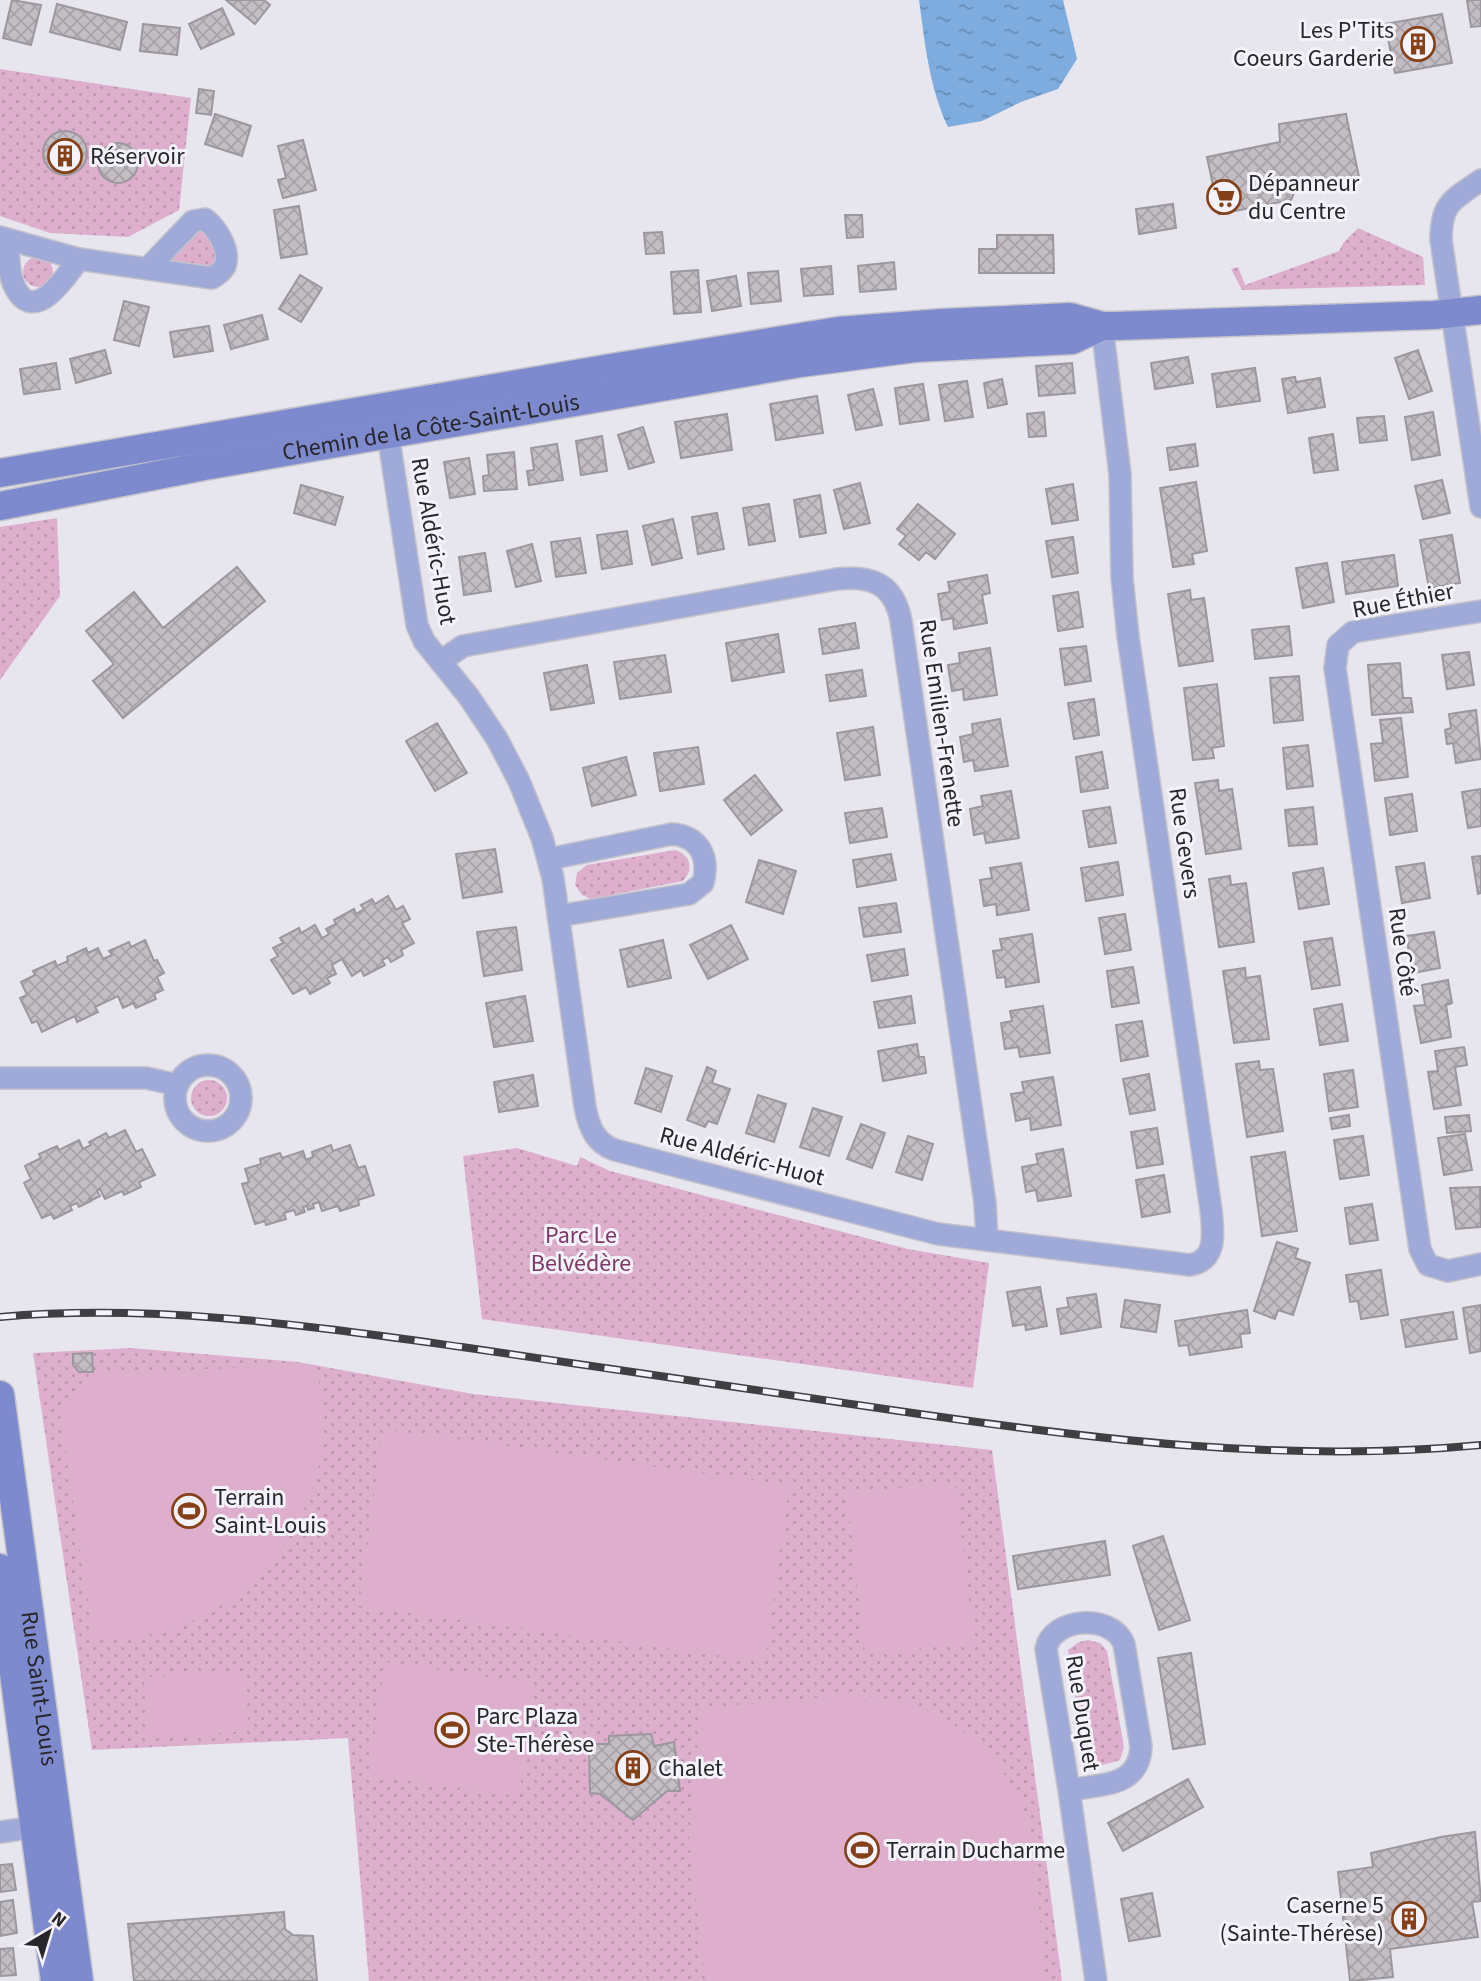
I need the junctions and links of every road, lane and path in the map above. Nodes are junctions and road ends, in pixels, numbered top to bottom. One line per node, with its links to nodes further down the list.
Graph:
1 (1481, 180): 6 (street)
2 (4, 238): 3 (street); 3 (street)
3 (79, 259): 4 (street)
4 (148, 268)
5 (1481, 310): 6 (street)
6 (1451, 313): 7 (street); 11 (street)
7 (1102, 326): 8 (street, Chemin de la Côte-Saint-Louis); 20 (street, Rue Gevers)
8 (386, 421): 9 (street, Chemin de la Côte-Saint-Louis); 10 (street, Chemin de la Côte-Saint-Louis); 14 (street, Rue Aldéric-Huot)
9 (0, 473)
10 (0, 506)
11 (1481, 507)
12 (1481, 611): 13 (street, Rue Éthier)
13 (1338, 645): 21 (street, Rue Côté)
14 (441, 662): 15 (street, Rue Aldéric-Huot); 19 (street, Rue Emilien-Frenette)
15 (549, 859): 16 (street, Rue Aldéric-Huot); 16 (street)
16 (558, 916): 19 (street, Rue Aldéric-Huot)
17 (0, 1078): 18 (street)
18 (178, 1085)
19 (987, 1240): 20 (street, Rue Aldéric-Huot)
20 (1101, 1254)
21 (1481, 1264)
22 (0, 1395): 24 (street, Rue Saint-Louis)
23 (0, 1568): 24 (street, Rue Saint-Louis)
24 (11, 1599): 26 (street, Rue Saint-Louis)
25 (1069, 1790): 25 (street, Rue Duquet); 30 (street, Rue Duquet)
26 (46, 1826): 27 (street); 28 (street, Rue Saint-Louis); 29 (street, Rue Saint-Louis)
27 (0, 1832)
28 (55, 1981)
29 (79, 1981)
30 (1096, 1981)

